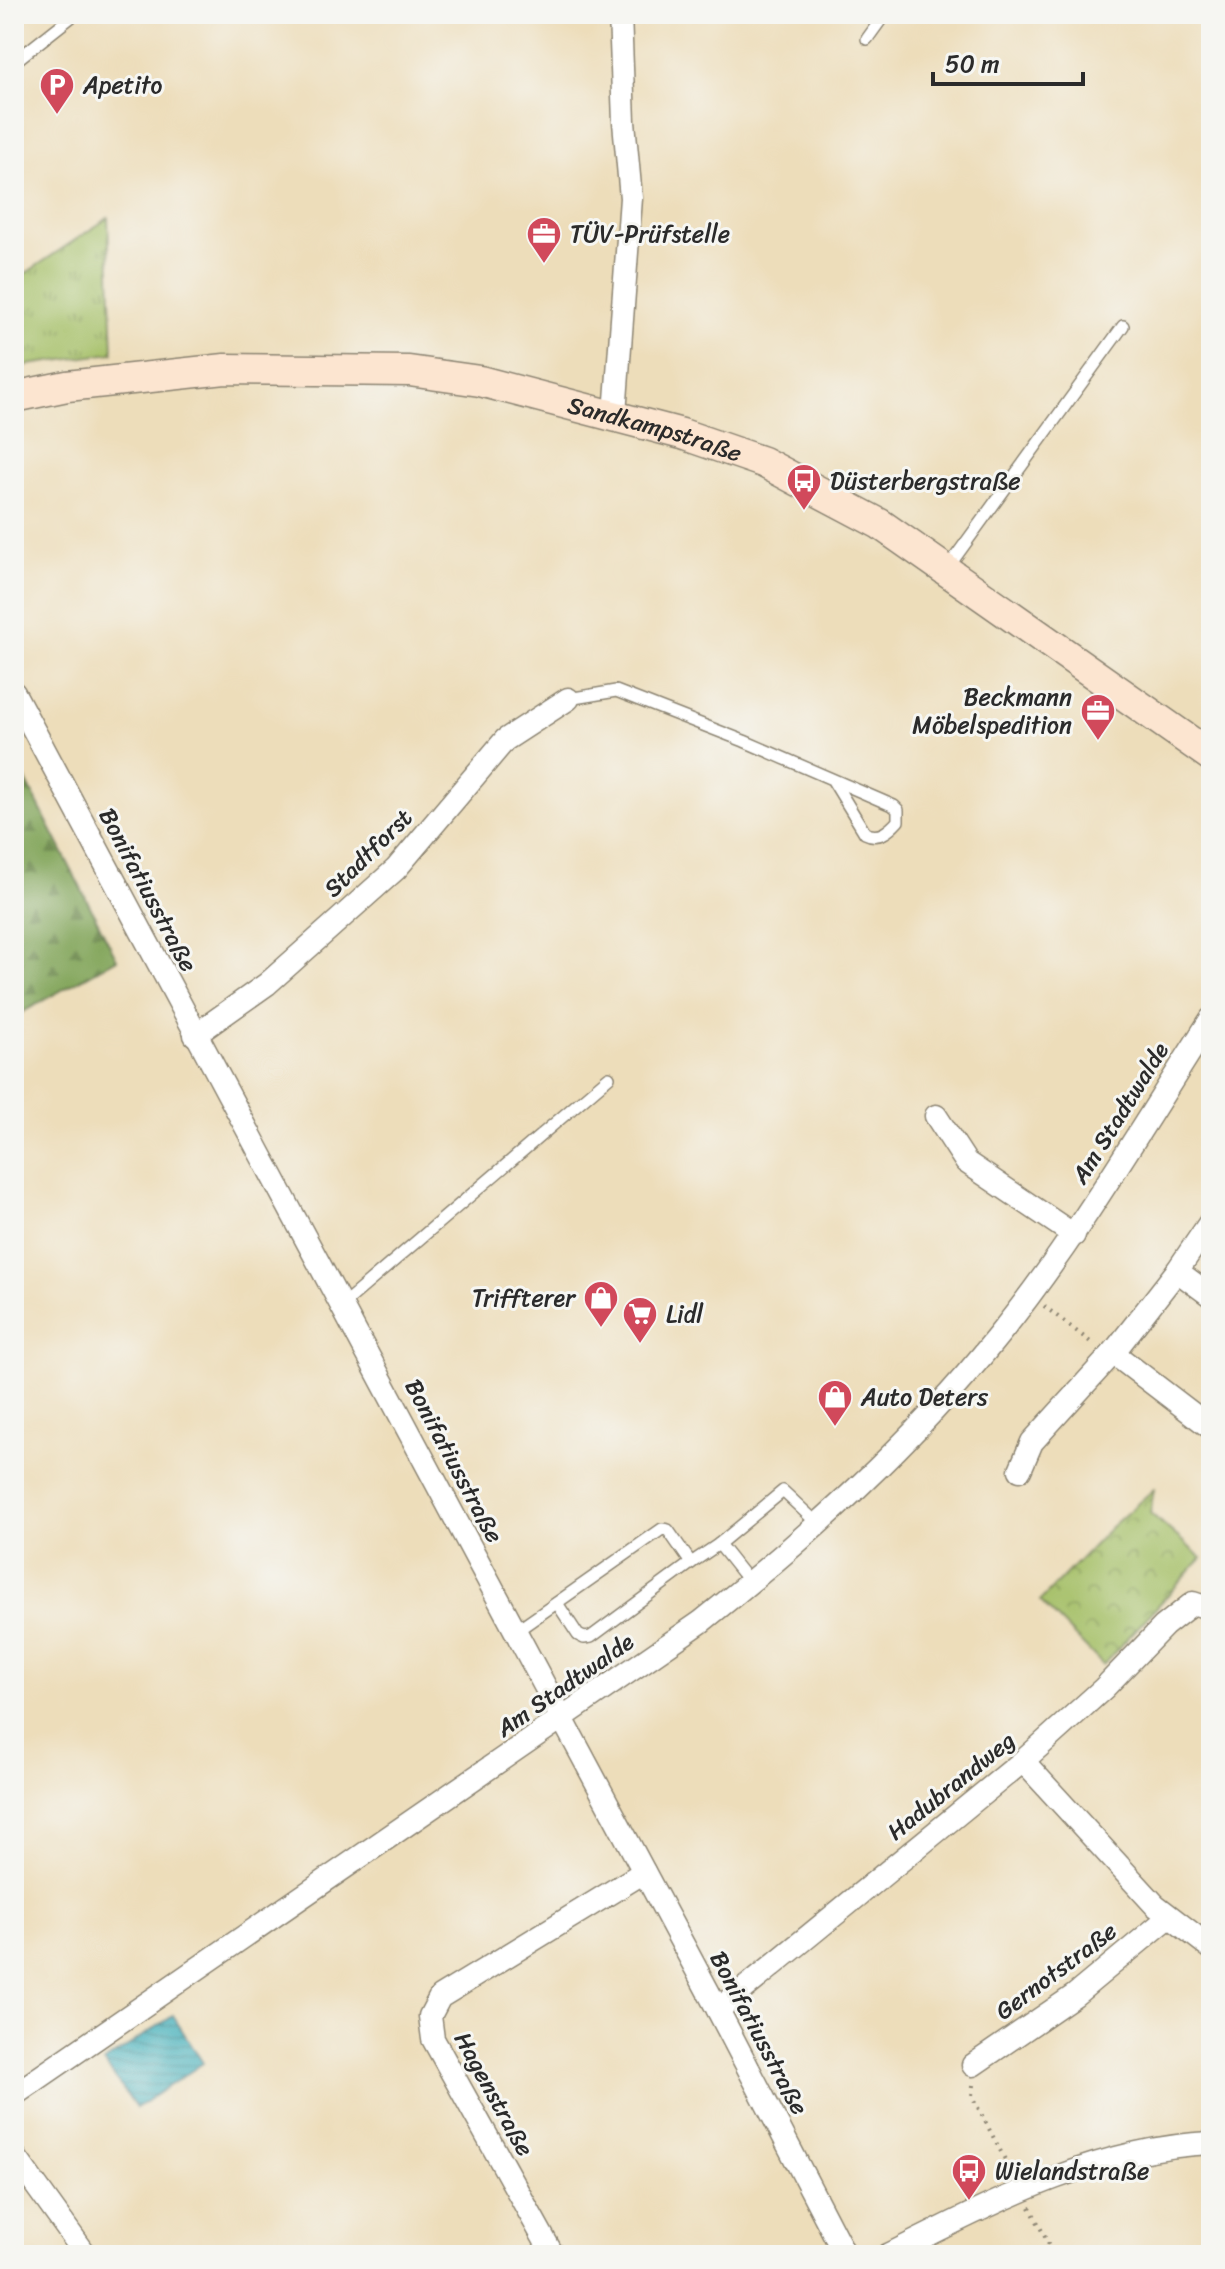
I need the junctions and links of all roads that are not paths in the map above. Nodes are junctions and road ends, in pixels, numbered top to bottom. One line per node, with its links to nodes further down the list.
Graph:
1 (75, 14): 5 (lane)
2 (620, 14): 8 (street)
3 (885, 14): 4 (lane)
4 (867, 39)
5 (14, 62)
6 (1123, 326): 9 (lane)
7 (14, 397): 8 (street, Sandkampstraße)
8 (615, 414): 9 (street, Sandkampstraße)
9 (945, 571): 12 (street, Sandkampstraße)
10 (14, 693): 15 (street, Bonifatiusstraße)
11 (568, 699): 13 (lane); 15 (street, Stadtforst)
12 (1211, 756)
13 (832, 779): 13 (lane)
14 (1211, 1019): 19 (street, Am Stadtwalde)
15 (195, 1035): 22 (street, Bonifatiusstraße)
16 (609, 1077): 22 (lane)
17 (936, 1116): 19 (street)
18 (1211, 1221): 20 (street)
19 (1074, 1235): 26 (street, Am Stadtwalde)
20 (1177, 1271): 21 (street); 23 (street)
21 (1211, 1296)
22 (341, 1306): 32 (street, Bonifatiusstraße)
23 (1111, 1355): 24 (street); 25 (street)
24 (1211, 1428)
25 (1020, 1470)
26 (818, 1524): 27 (lane); 29 (street, Am Stadtwalde)
27 (719, 1544): 28 (lane); 29 (lane)
28 (691, 1563): 30 (lane); 30 (lane)
29 (750, 1583): 33 (street, Am Stadtwalde)
30 (557, 1603): 32 (lane)
31 (1211, 1609): 34 (street, Hadubrandweg)
32 (515, 1632): 33 (street, Bonifatiusstraße)
33 (562, 1719): 35 (street, Bonifatiusstraße); 40 (street, Am Stadtwalde)
34 (1023, 1761): 36 (street); 38 (street, Hadubrandweg)
35 (644, 1872): 38 (street, Bonifatiusstraße); 44 (street, Hagenstraße)
36 (1169, 1917): 37 (street); 39 (street, Gernotstraße)
37 (1211, 1948)
38 (718, 2010): 45 (street, Bonifatiusstraße)
39 (973, 2065)
40 (14, 2095)
41 (1211, 2143): 46 (street)
42 (14, 2155): 43 (street)
43 (86, 2255)
44 (553, 2255)
45 (845, 2255)
46 (888, 2255)

